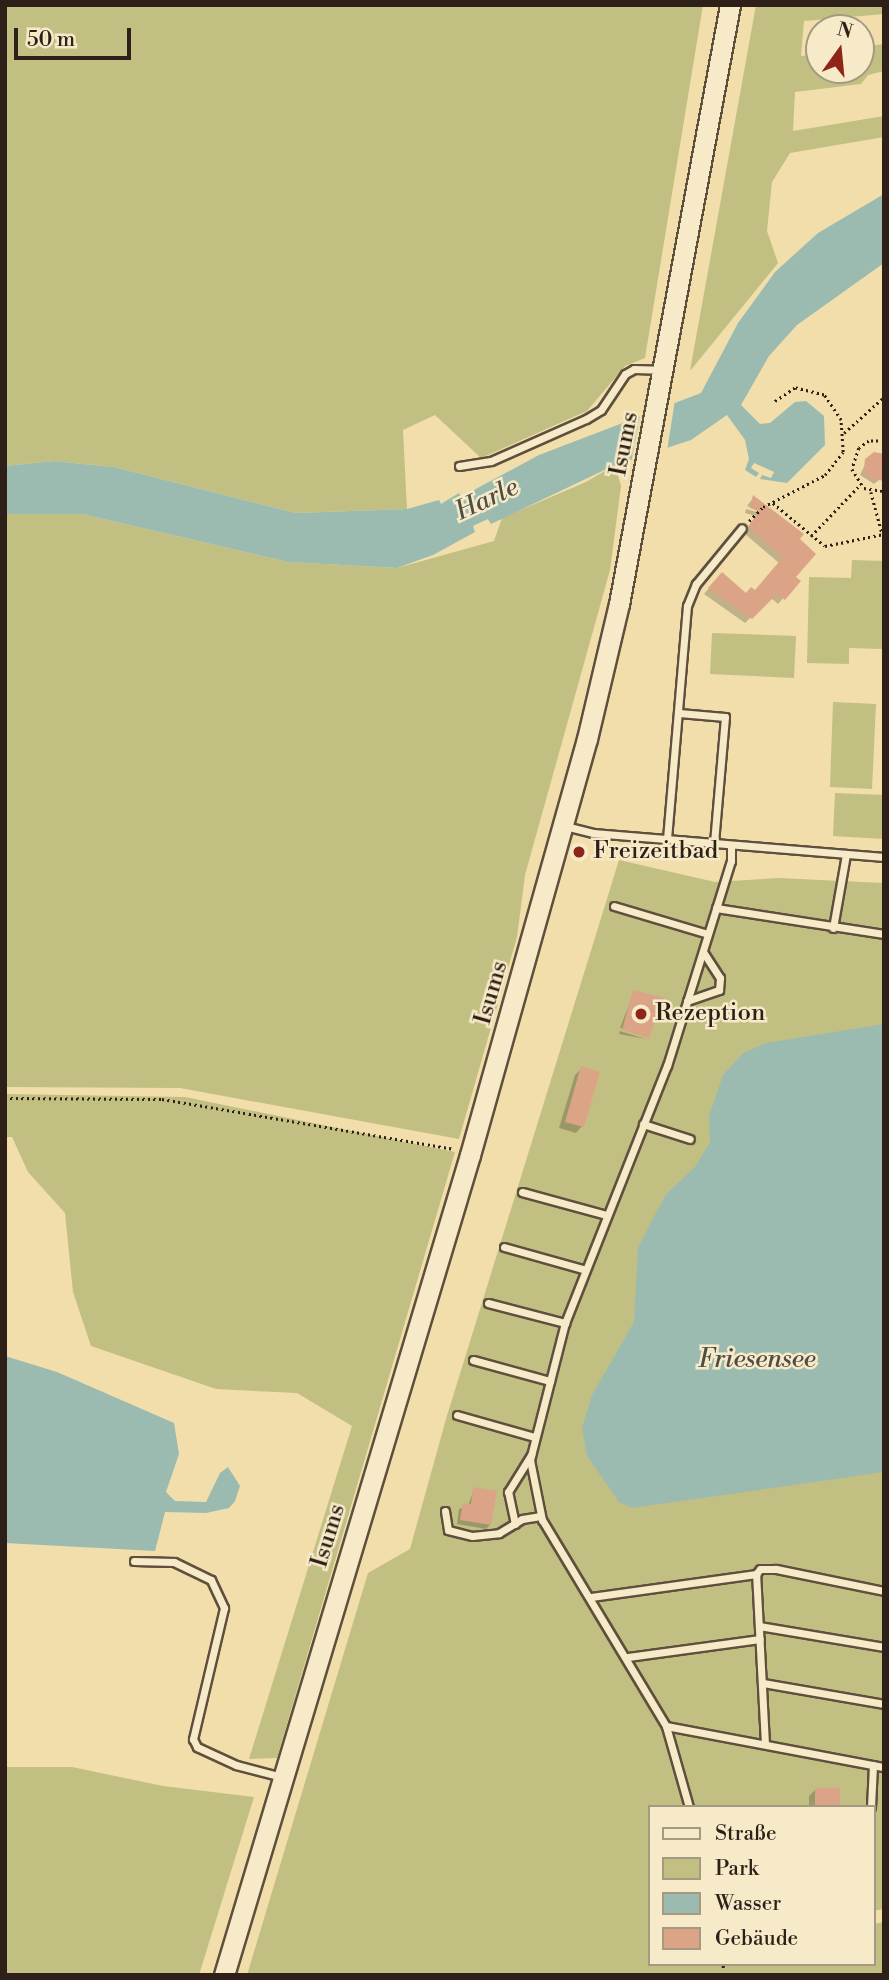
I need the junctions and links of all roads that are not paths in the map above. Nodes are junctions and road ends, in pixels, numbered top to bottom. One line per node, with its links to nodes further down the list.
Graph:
1 (730, 5): 2 (main road, Isums)
2 (662, 379): 3 (lane); 6 (main road, Isums)
3 (458, 466)
4 (742, 528): 5 (lane)
5 (679, 713): 7 (lane); 8 (lane)
6 (564, 826): 7 (lane); 49 (main road, Isums)
7 (667, 839): 8 (lane)
8 (714, 844): 9 (lane)
9 (731, 846): 10 (lane); 13 (lane)
10 (846, 854): 11 (lane); 14 (lane)
11 (884, 857)
12 (614, 906): 15 (lane)
13 (716, 908): 14 (lane); 15 (lane)
14 (833, 928): 16 (lane)
15 (708, 934): 17 (lane)
16 (884, 934)
17 (702, 952): 18 (lane); 18 (lane)
18 (687, 1001): 19 (lane)
19 (643, 1124): 20 (lane); 22 (lane)
20 (690, 1139)
21 (522, 1192): 22 (lane)
22 (606, 1215): 24 (lane)
23 (504, 1247): 24 (lane)
24 (583, 1269): 26 (lane)
25 (488, 1303): 26 (lane)
26 (565, 1323): 28 (lane)
27 (473, 1360): 28 (lane)
28 (550, 1381): 30 (lane)
29 (457, 1415): 30 (lane)
30 (534, 1437): 31 (lane)
31 (531, 1454): 33 (lane); 34 (lane)
32 (445, 1511): 34 (lane)
33 (541, 1516): 34 (lane); 38 (lane)
34 (515, 1524)
35 (134, 1561): 49 (lane)
36 (756, 1574): 37 (lane); 38 (lane); 39 (lane)
37 (884, 1591)
38 (591, 1597): 42 (lane)
39 (759, 1626): 40 (lane); 41 (lane)
40 (760, 1639): 42 (lane); 43 (lane)
41 (884, 1647)
42 (628, 1657): 45 (lane)
43 (763, 1682): 44 (lane); 46 (lane)
44 (884, 1704)
45 (666, 1726): 46 (lane); 50 (lane)
46 (765, 1744): 47 (lane)
47 (873, 1765): 48 (lane); 51 (lane)
48 (884, 1767)
49 (283, 1778): 52 (main road, Isums)
50 (688, 1805)
51 (871, 1805)
52 (224, 1975)

